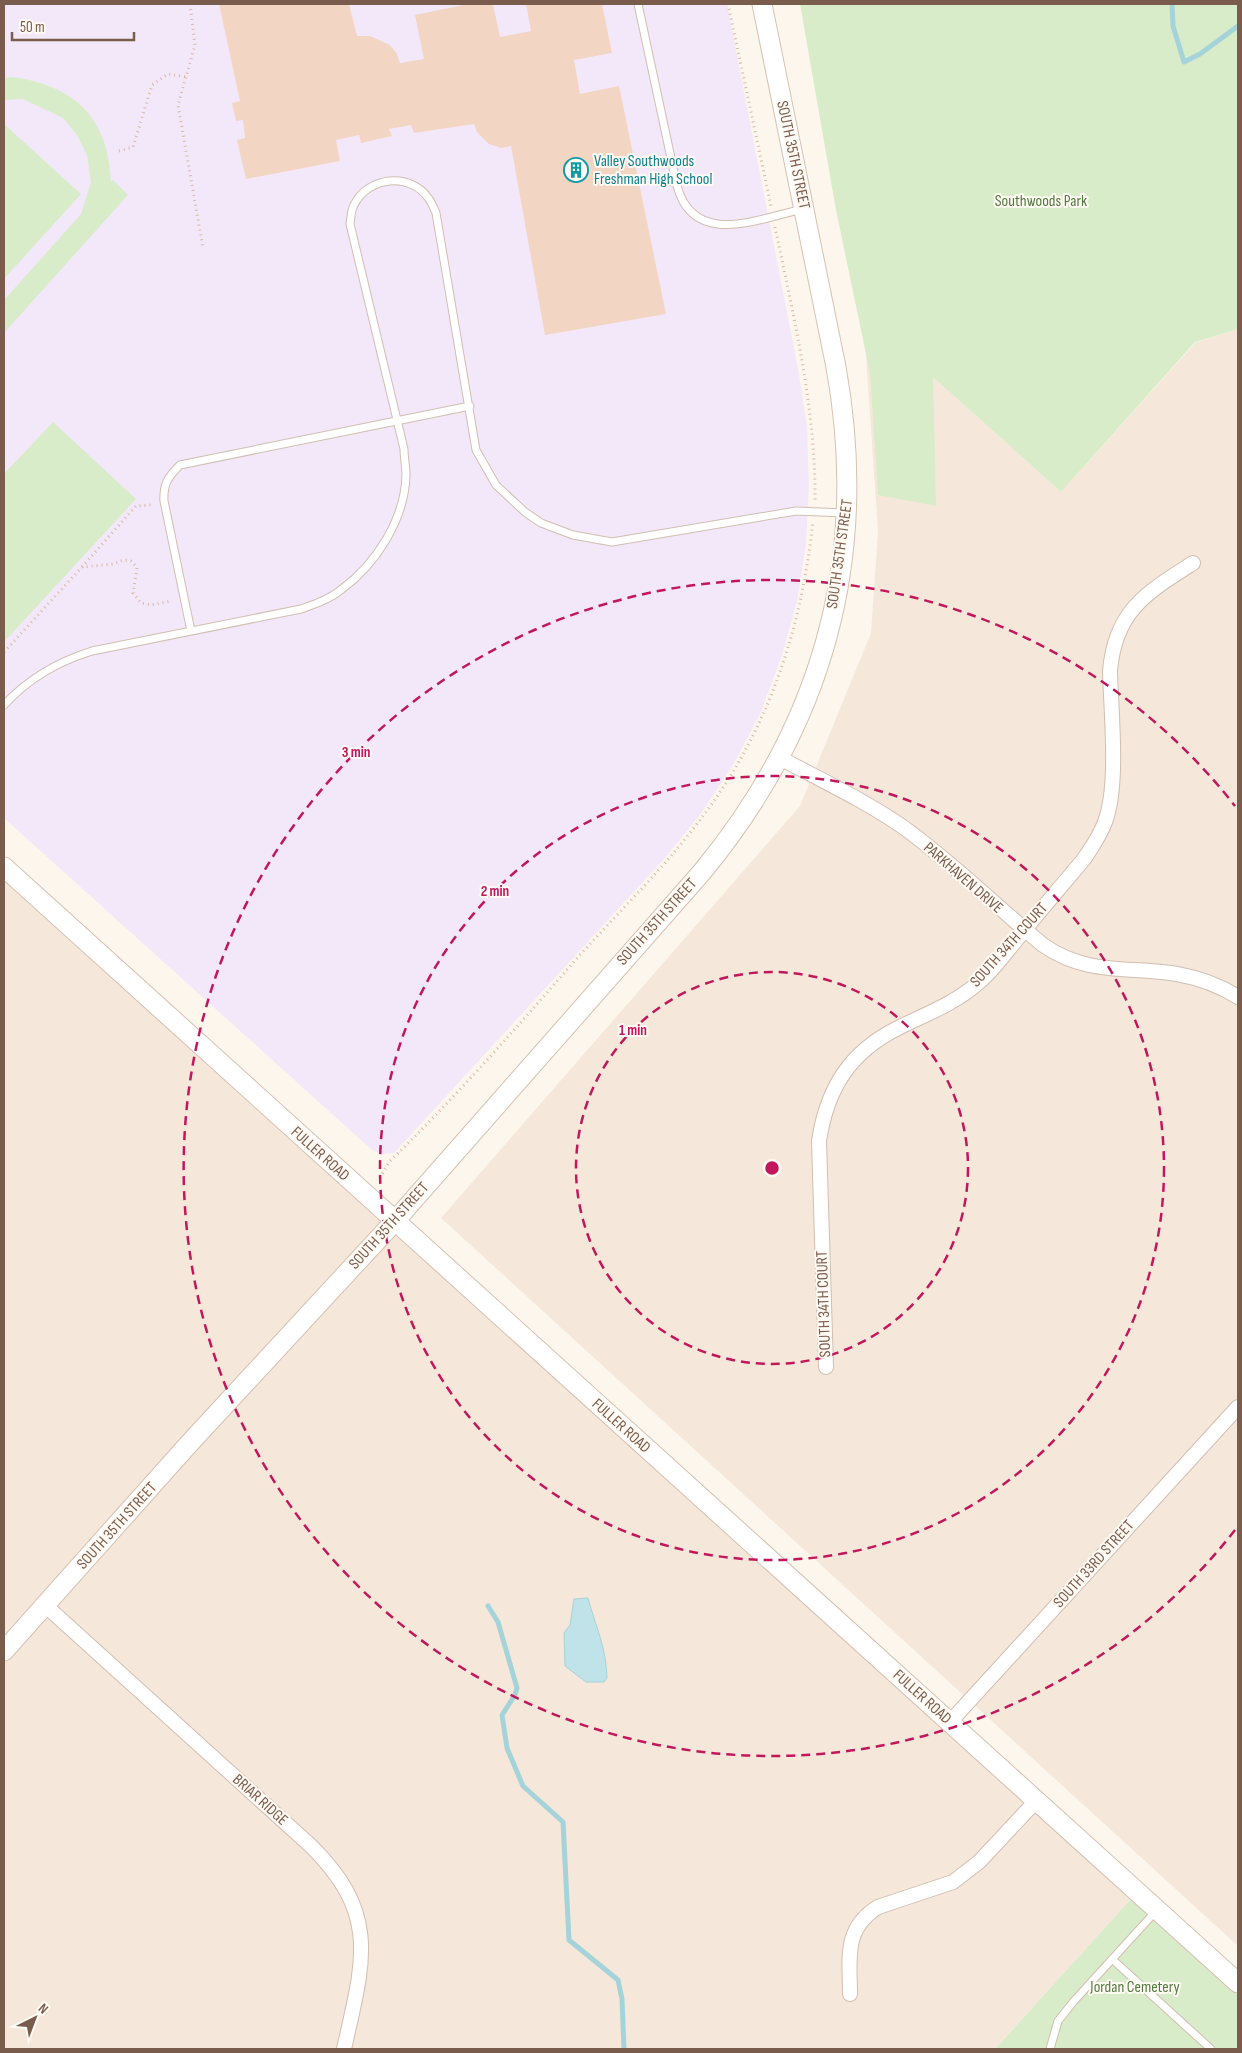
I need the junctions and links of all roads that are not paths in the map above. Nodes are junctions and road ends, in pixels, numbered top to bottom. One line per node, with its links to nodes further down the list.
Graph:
1 (638, 4): 3 (lane)
2 (762, 4): 3 (street, SOUTH 35TH STREET)
3 (804, 208): 6 (street, SOUTH 35TH STREET)
4 (470, 406): 5 (lane); 5 (lane); 6 (lane)
5 (398, 421): 8 (lane); 8 (lane)
6 (848, 513): 10 (street, SOUTH 35TH STREET)
7 (1192, 563): 12 (street, SOUTH 34TH COURT)
8 (191, 631): 9 (lane)
9 (4, 705)
10 (780, 758): 12 (street, PARKHAVEN DRIVE); 14 (street, SOUTH 35TH STREET)
11 (4, 867): 14 (street, FULLER ROAD)
12 (1024, 930): 13 (street, PARKHAVEN DRIVE); 15 (street, SOUTH 34TH COURT)
13 (1238, 997)
14 (394, 1222): 17 (street, SOUTH 35TH STREET); 19 (street, FULLER ROAD)
15 (826, 1367)
16 (1238, 1406): 19 (street, SOUTH 33RD STREET)
17 (46, 1606): 18 (street, SOUTH 35TH STREET); 25 (street, BRIAR RIDGE)
18 (4, 1651)
19 (950, 1722): 20 (street, FULLER ROAD)
20 (1036, 1801): 21 (street, FULLER ROAD); 24 (street)
21 (1157, 1910): 22 (lane); 23 (street, FULLER ROAD)
22 (1112, 1959): 26 (lane); 27 (lane)
23 (1238, 1983)
24 (850, 1994)
25 (344, 2049)
26 (1050, 2049)
27 (1211, 2049)

